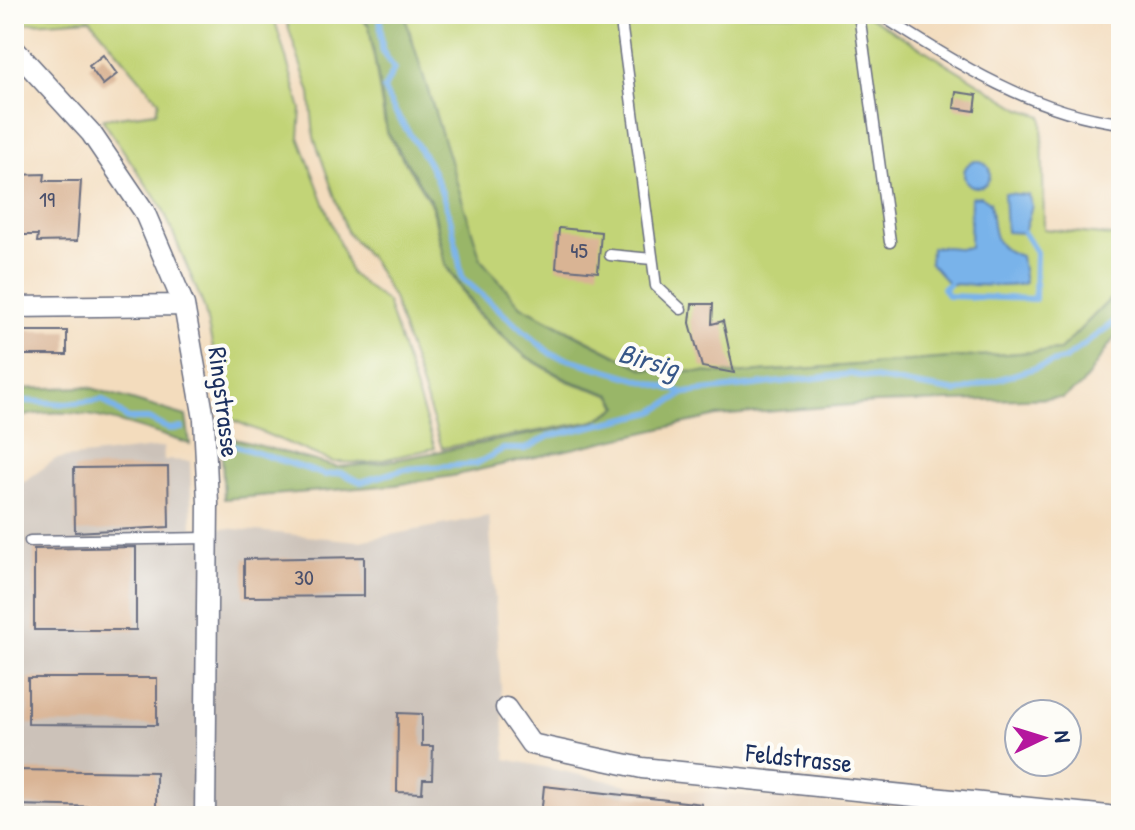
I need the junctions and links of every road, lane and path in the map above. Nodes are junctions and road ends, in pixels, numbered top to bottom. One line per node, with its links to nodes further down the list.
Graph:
1 (620, 14): 8 (lane)
2 (859, 14): 6 (lane)
3 (879, 14): 5 (lane)
4 (14, 49): 9 (street, Ringstrasse)
5 (1121, 123)
6 (890, 242)
7 (610, 255): 8 (lane)
8 (652, 259): 11 (lane)
9 (184, 305): 10 (street); 12 (street, Ringstrasse)
10 (14, 307)
11 (681, 309)
12 (207, 538): 13 (lane); 16 (street, Ringstrasse)
13 (30, 541)
14 (506, 708): 15 (street, Feldstrasse)
15 (968, 808): 17 (street, Feldstrasse)
16 (205, 816)
17 (1108, 816)

